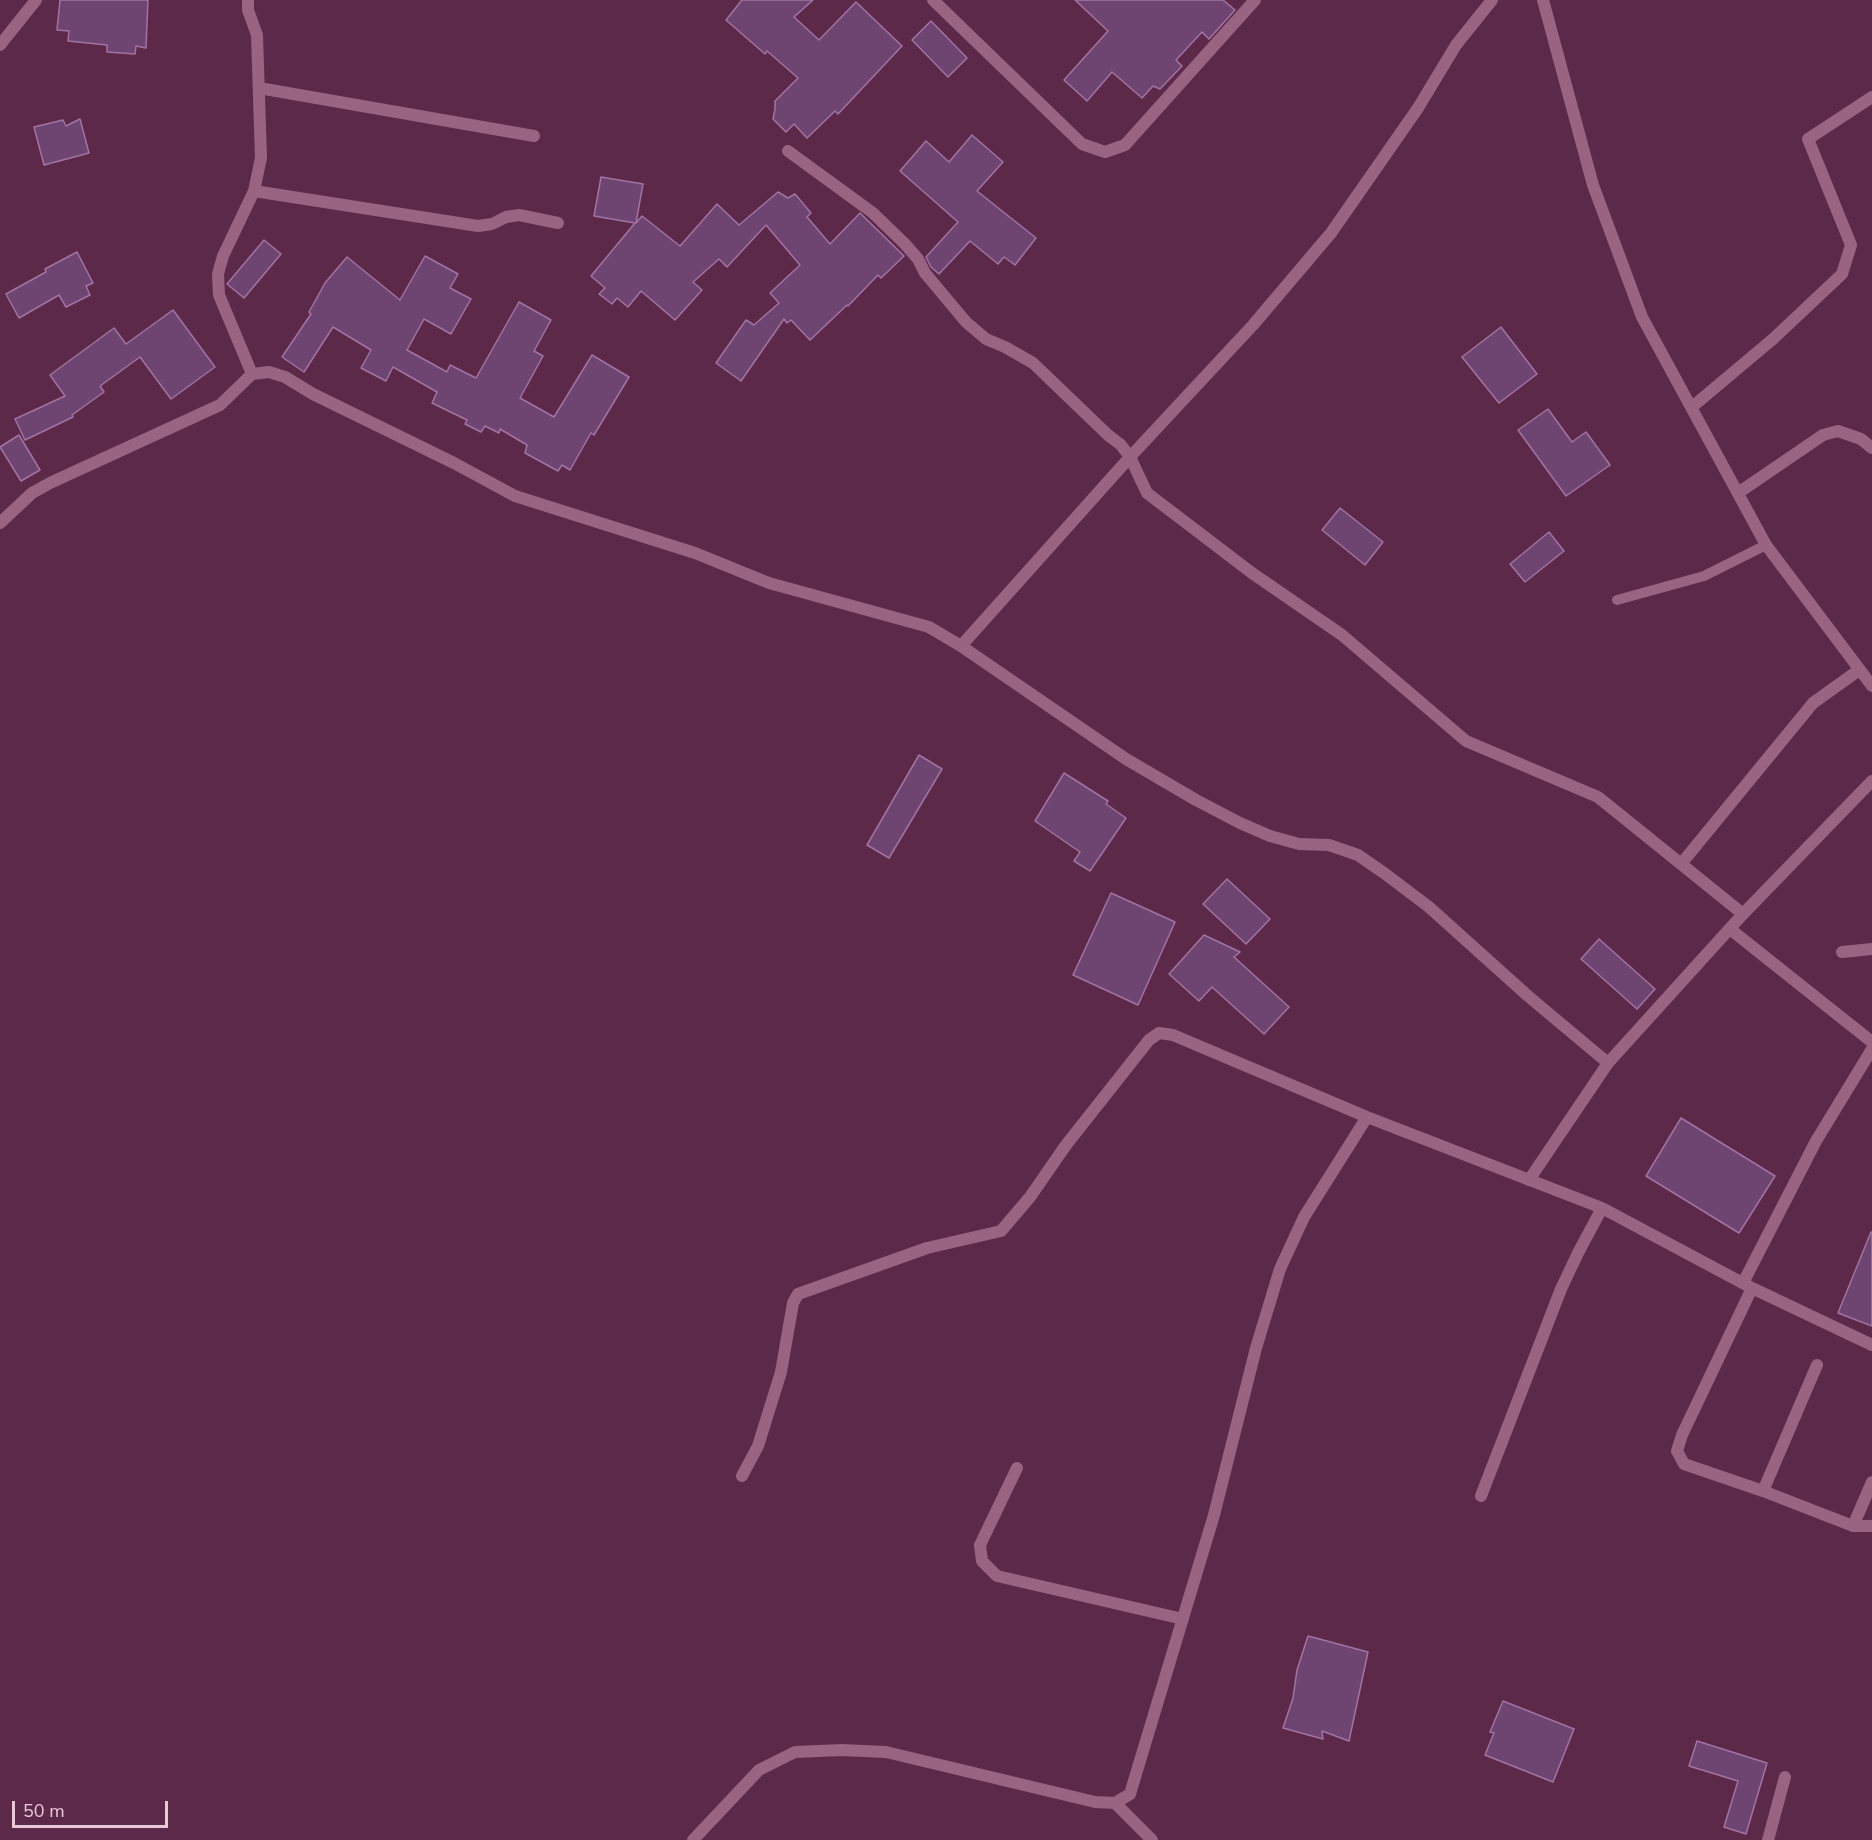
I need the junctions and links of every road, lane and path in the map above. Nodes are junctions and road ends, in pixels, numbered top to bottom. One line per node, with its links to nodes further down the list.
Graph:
1 (36, 0): 7 (street)
2 (248, 0): 8 (street)
3 (933, 0): 4 (street)
4 (1255, 0)
5 (1492, 0): 17 (street)
6 (1543, 0): 15 (street)
7 (0, 45)
8 (259, 88): 10 (street); 12 (street)
9 (1872, 97): 15 (street)
10 (534, 136)
11 (788, 151): 17 (street)
12 (254, 191): 13 (street); 14 (street)
13 (558, 223)
14 (252, 374): 19 (street); 22 (street)
15 (1692, 407): 18 (street)
16 (1872, 448): 18 (street)
17 (1130, 457): 22 (street); 26 (street)
18 (1738, 493): 20 (street)
19 (0, 524)
20 (1766, 545): 21 (lane); 23 (street)
21 (1617, 600)
22 (961, 646): 33 (street)
23 (1859, 670): 24 (street); 26 (street)
24 (1872, 686)
25 (1872, 781): 27 (street)
26 (1681, 864): 27 (street)
27 (1743, 914): 28 (street)
28 (1730, 929): 31 (street); 33 (street)
29 (1872, 949): 30 (street)
30 (1842, 952)
31 (1872, 1042)
32 (1872, 1049): 37 (street)
33 (1608, 1063): 35 (street)
34 (1367, 1117): 35 (street); 41 (street); 47 (street)
35 (1529, 1180): 36 (street)
36 (1602, 1208): 37 (street); 44 (street)
37 (1748, 1285): 38 (street); 43 (street)
38 (1872, 1344)
39 (1817, 1365): 43 (street)
40 (1017, 1468): 47 (street)
41 (742, 1476)
42 (1872, 1482): 45 (street)
43 (1763, 1491): 45 (street)
44 (1481, 1496)
45 (1853, 1526): 46 (street)
46 (1872, 1526)
47 (1183, 1619): 49 (street)
48 (1785, 1777): 52 (street)
49 (1115, 1803): 50 (street); 51 (street)
50 (693, 1840)
51 (1152, 1840)
52 (1768, 1840)

